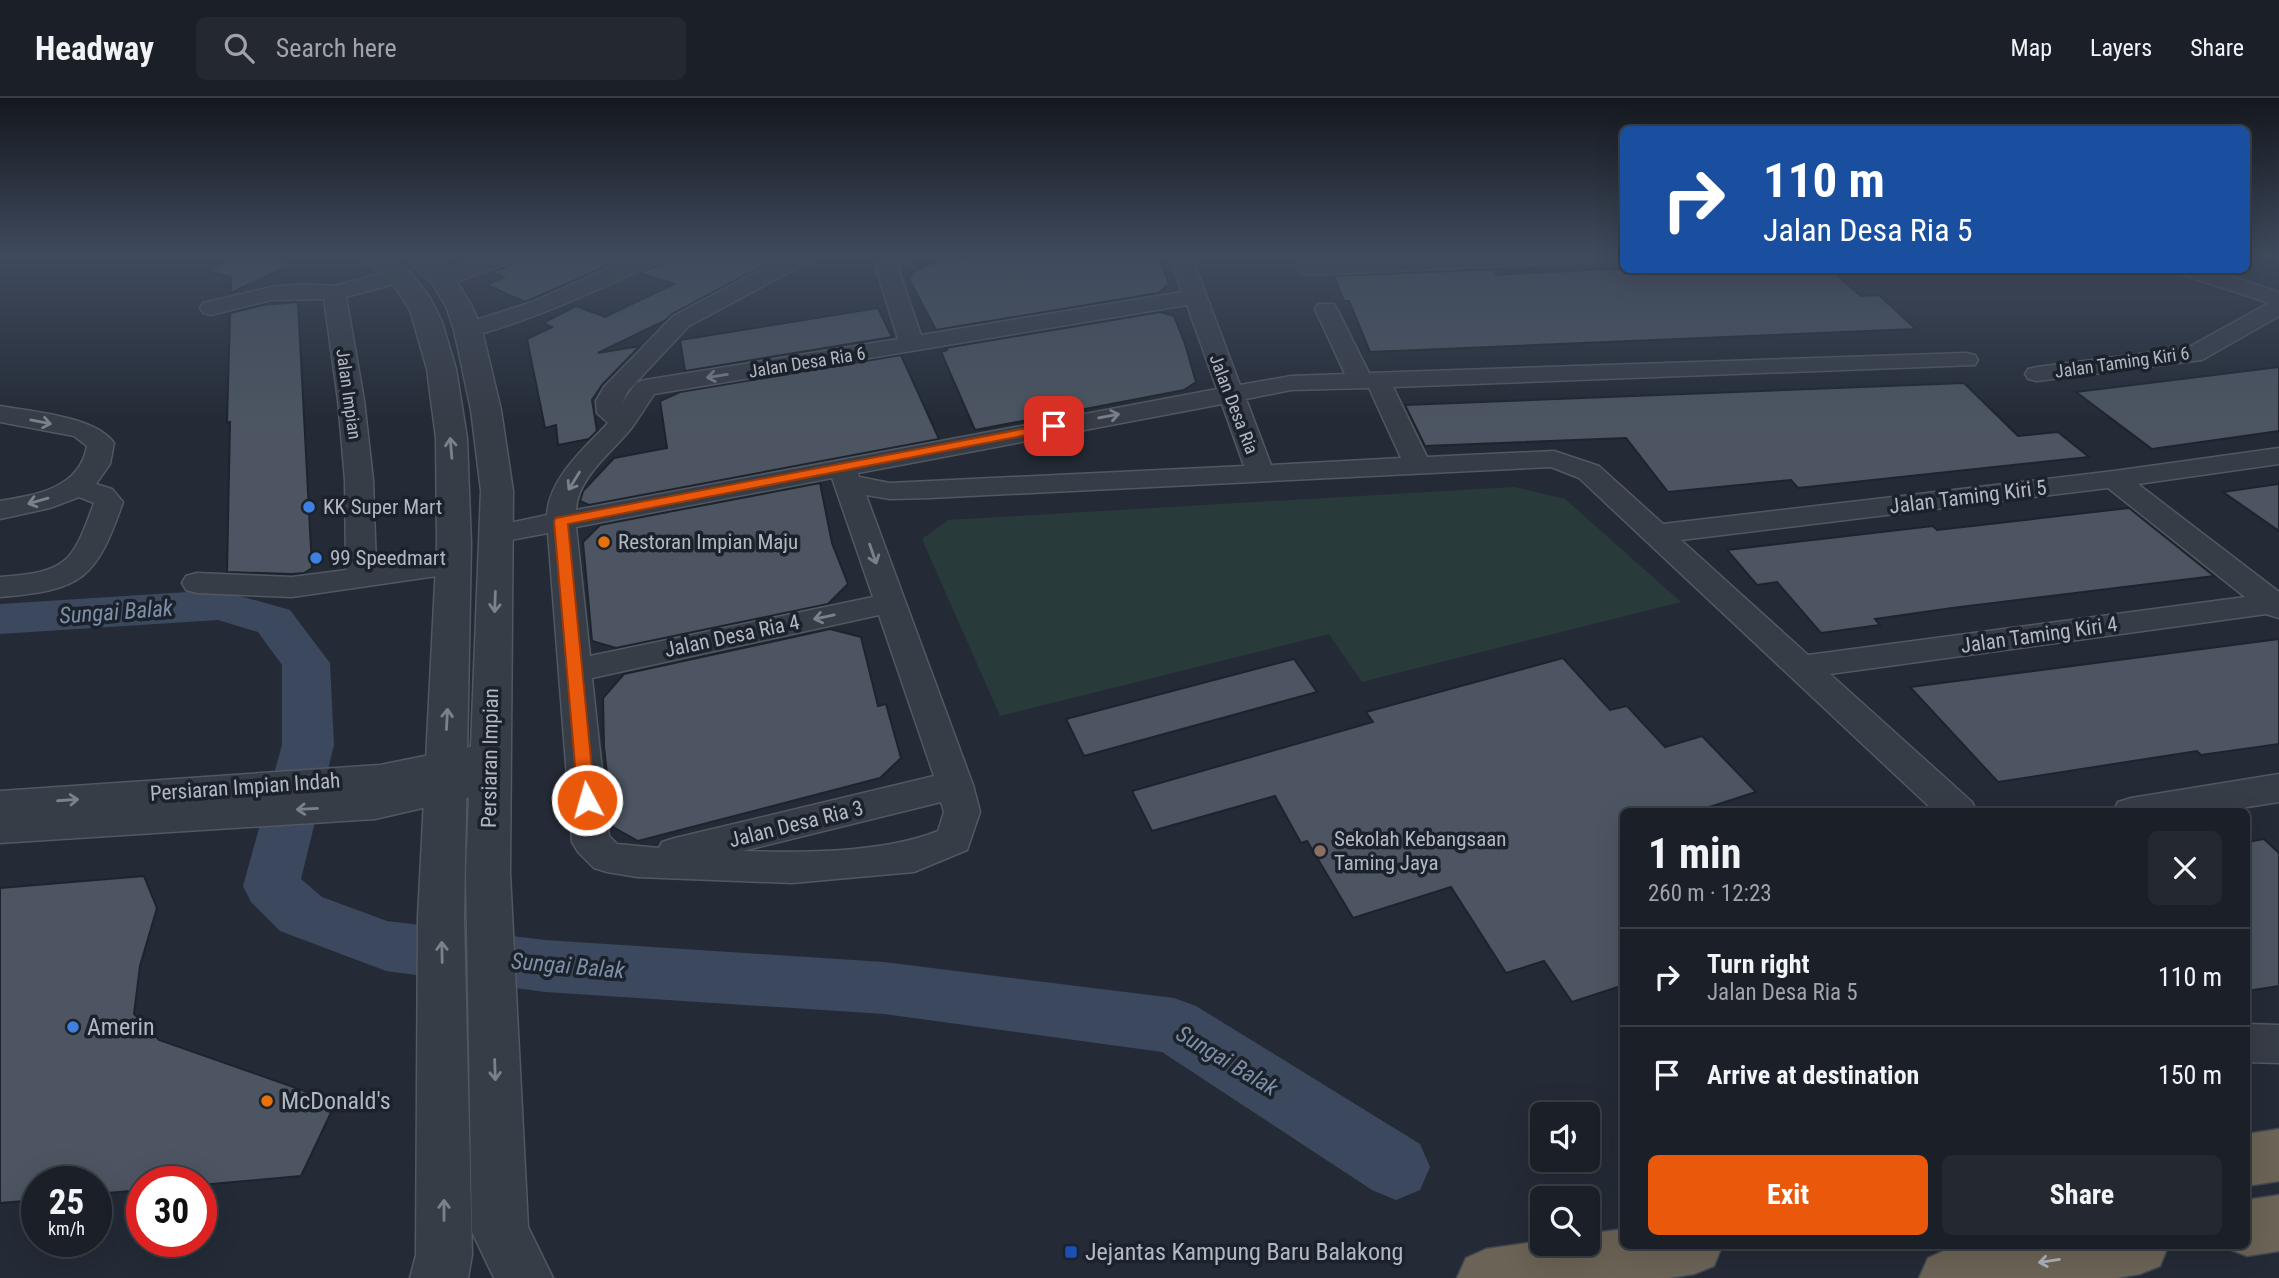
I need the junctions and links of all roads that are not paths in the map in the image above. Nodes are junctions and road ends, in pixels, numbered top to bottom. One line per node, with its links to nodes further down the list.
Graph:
1 (337, 310): 33 (street, Jalan Impian)
2 (424, 310): 26 (street, Persiaran Impian, one-way to 2)
3 (461, 310): 11 (street, Persiaran Impian)
4 (528, 310): 11 (street)
5 (699, 310): 18 (street)
6 (901, 310): 12 (street)
7 (1116, 310): 12 (street, Jalan Desa Ria 6)
8 (1200, 310): 16 (street, Jalan Desa Ria)
9 (1328, 310): 15 (street)
10 (2274, 310): 14 (street, Jalan Taming Kiri 6)
11 (468, 330): 30 (street, Persiaran Impian)
12 (912, 344): 18 (street, Jalan Desa Ria 6, one-way to 18)
13 (1966, 360): 15 (street)
14 (2037, 374)
15 (1369, 379): 16 (street); 20 (street)
16 (1230, 394): 21 (street, Jalan Desa Ria); 22 (street, one-way to 16)
17 (0, 414): 24 (street, one-way to 24)
18 (622, 421): 29 (street, Jalan Desa Ria 6, one-way to 29)
19 (2279, 456): 23 (street, Jalan Taming Kiri 5)
20 (1418, 466): 21 (street); 31 (street)
21 (1260, 473): 25 (street)
22 (845, 475): 25 (street); 28 (street); 29 (street)
23 (2114, 479): 31 (street, Jalan Taming Kiri 5); 37 (street)
24 (78, 487): 27 (street, one-way to 27); 35 (street)
25 (930, 490): 28 (street)
26 (456, 497): 30 (street); 32 (street, Persiaran Impian)
27 (0, 510)
28 (861, 519): 36 (street, one-way to 36)
29 (561, 521): 30 (street); 39 (street, Jalan Desa Ria 6)
30 (495, 534): 32 (street); 40 (street, Persiaran Impian, one-way to 40)
31 (1656, 534): 38 (street)
32 (453, 576): 33 (street); 41 (street, Persiaran Impian, one-way to 32)
33 (361, 579): 34 (street)
34 (197, 583)
35 (0, 587)
36 (890, 603): 39 (street, Jalan Desa Ria 4, one-way to 39); 42 (street)
37 (2277, 605): 38 (street, Jalan Taming Kiri 4)
38 (1800, 667): 46 (street)
39 (575, 670): 49 (street, Jalan Desa Ria 6)
40 (489, 769): 41 (street, Persiaran Impian Indah); 59 (street, Persiaran Impian, one-way to 59)
41 (444, 779): 44 (street, Persiaran Impian Indah); 58 (street, Persiaran Impian, one-way to 41)
42 (955, 785): 49 (street, Jalan Desa Ria 3); 49 (street)
43 (2279, 788): 47 (street)
44 (203, 802): 45 (street, Persiaran Impian Indah, one-way to 44); 48 (street, Persiaran Impian Indah)
45 (0, 805)
46 (1955, 808)
47 (2156, 808)
48 (0, 830)
49 (637, 862)
50 (2250, 1043): 51 (street)
51 (2279, 1044)
52 (2279, 1155): 53 (highway)
53 (2250, 1160)
54 (2279, 1223): 55 (highway)
55 (2250, 1228)
56 (1674, 1249): 60 (highway)
57 (2122, 1249): 61 (highway, one-way to 61)
58 (439, 1278)
59 (524, 1278)
60 (1486, 1278)
61 (1948, 1278)

